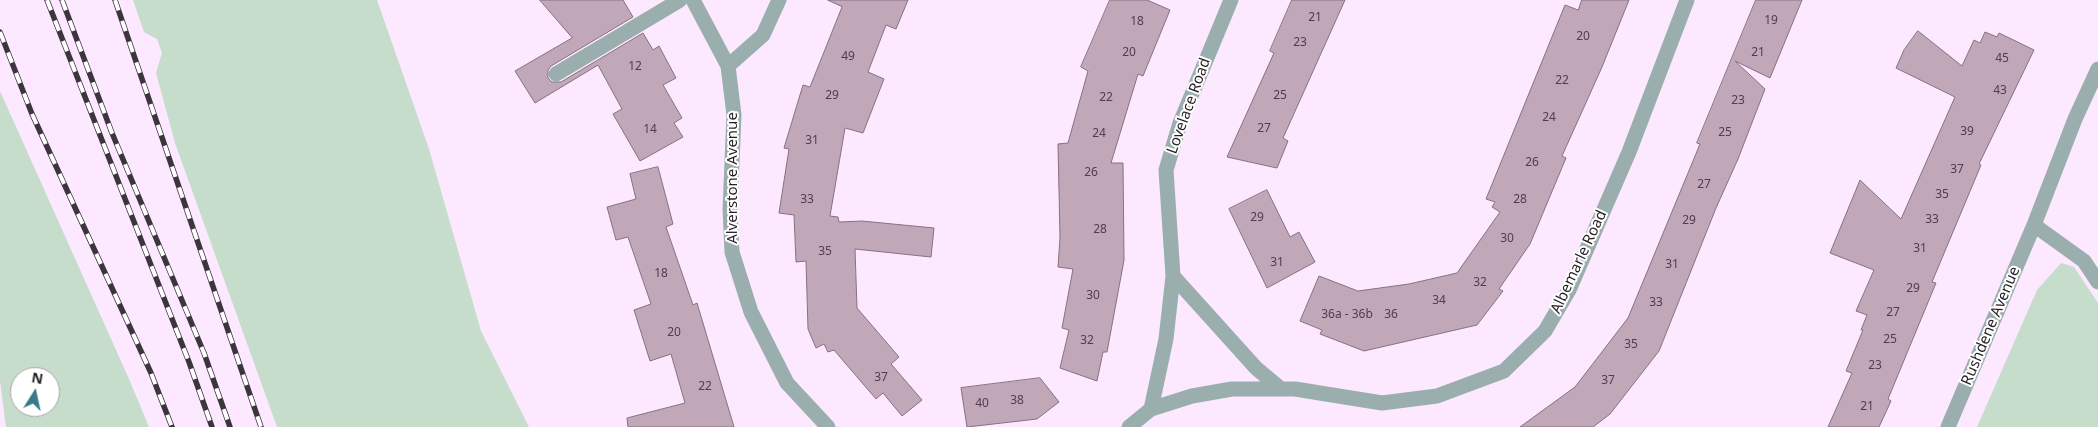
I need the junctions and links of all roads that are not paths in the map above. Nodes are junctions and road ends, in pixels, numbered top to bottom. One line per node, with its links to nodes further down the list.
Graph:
1 (680, 0): 8 (street)
2 (692, 0): 6 (street, Alverstone Avenue)
3 (780, 0): 6 (street)
4 (1231, 0): 10 (street, Lovelace Road)
5 (1687, 0): 12 (street, Albemarle Road)
6 (728, 66): 14 (street, Alverstone Avenue)
7 (2098, 69): 9 (street, Rushdene Avenue)
8 (556, 74)
9 (2034, 226): 11 (street); 16 (street, Rushdene Avenue)
10 (1174, 276): 12 (street); 13 (street, Lovelace Road)
11 (2098, 282)
12 (1281, 389): 13 (street, Albemarle Road)
13 (1151, 409): 15 (street, Albemarle Road)
14 (828, 427)
15 (1129, 427)
16 (1948, 427)

